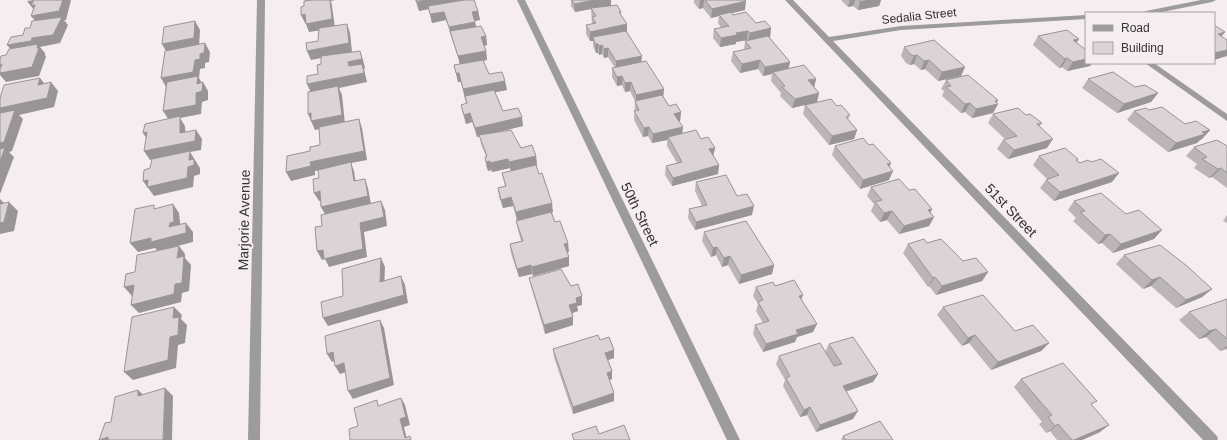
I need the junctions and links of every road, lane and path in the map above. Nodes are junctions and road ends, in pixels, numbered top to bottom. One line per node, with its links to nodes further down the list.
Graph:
1 (261, 0): 10 (street, Marjorie Avenue)
2 (521, 0): 11 (street, 50th Street)
3 (789, 0): 7 (street, 51st Street)
4 (1212, 0): 5 (street)
5 (1151, 12)
6 (1085, 18): 7 (street, Sedalia Street)
7 (828, 40): 12 (street, 51st Street)
8 (1150, 64): 9 (street)
9 (1227, 118)
10 (254, 440)
11 (734, 440)
12 (1212, 440)

